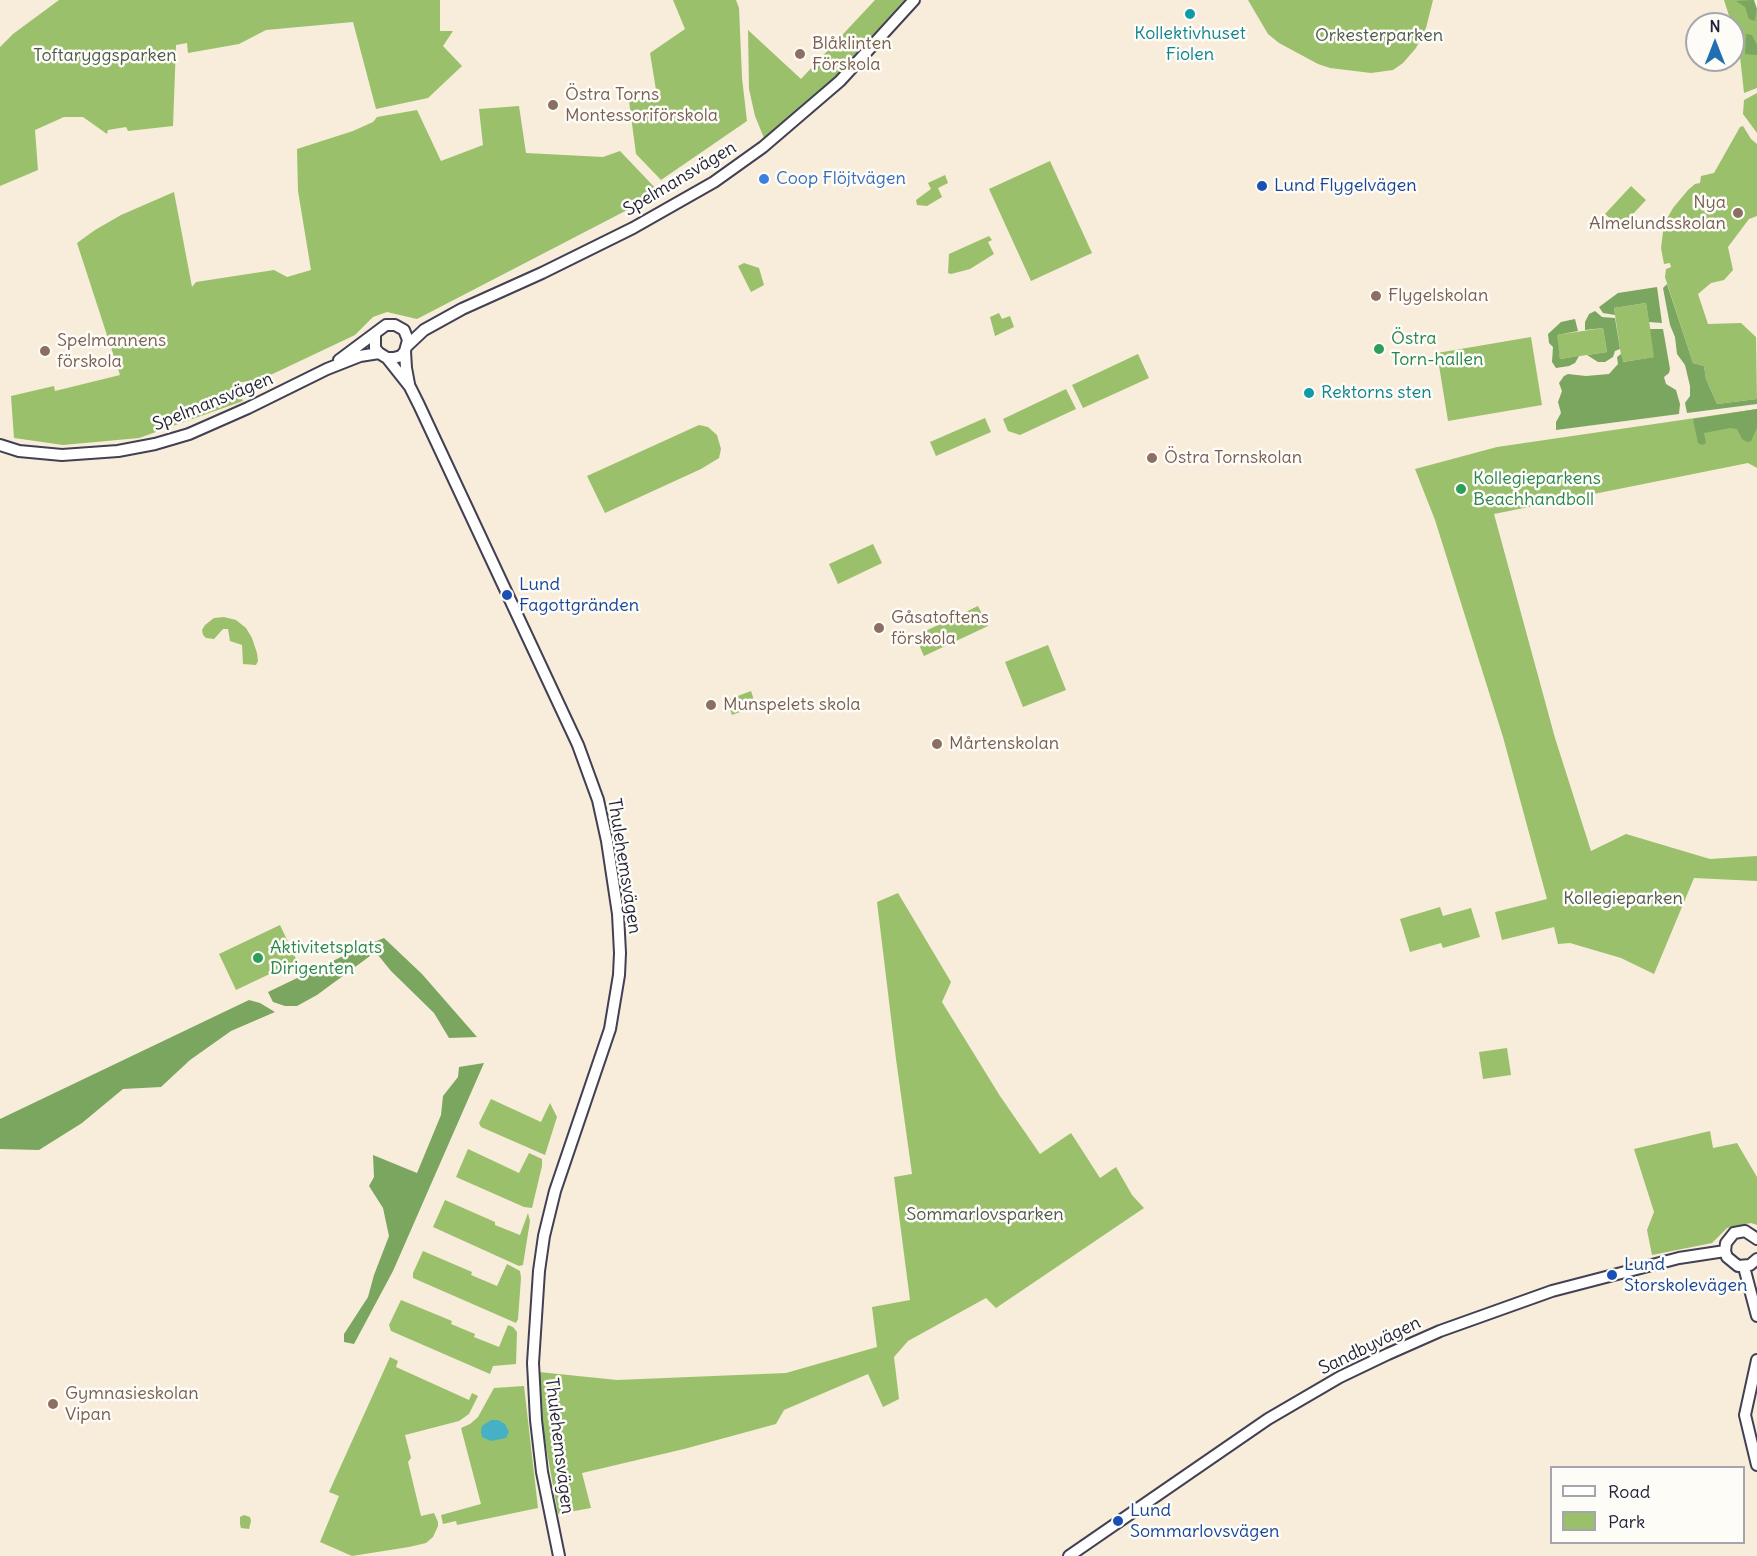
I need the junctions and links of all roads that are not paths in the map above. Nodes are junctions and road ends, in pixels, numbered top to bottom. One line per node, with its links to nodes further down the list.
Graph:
1 (914, 0): 3 (main road, Spelmansvägen)
2 (404, 330): 3 (main road, Spelmansvägen); 4 (main road, Spelmansvägen); 5 (main road)
3 (424, 330): 5 (main road, Spelmansvägen)
4 (375, 334): 6 (main road); 7 (main road, Spelmansvägen)
5 (406, 348): 6 (main road, Spelmansvägen); 8 (main road, Thulehemsvägen)
6 (383, 356): 7 (main road, Spelmansvägen); 8 (main road, Thulehemsvägen)
7 (327, 369): 9 (main road, Spelmansvägen)
8 (410, 387): 17 (main road, Thulehemsvägen)
9 (0, 446)
10 (1757, 1239): 11 (main road)
11 (1725, 1251): 13 (main road); 18 (main road, Sandbyvägen)
12 (1757, 1259): 13 (main road)
13 (1744, 1267): 14 (main road)
14 (1757, 1316)
15 (1757, 1360): 16 (main road)
16 (1757, 1465)
17 (559, 1556)
18 (1069, 1556)

